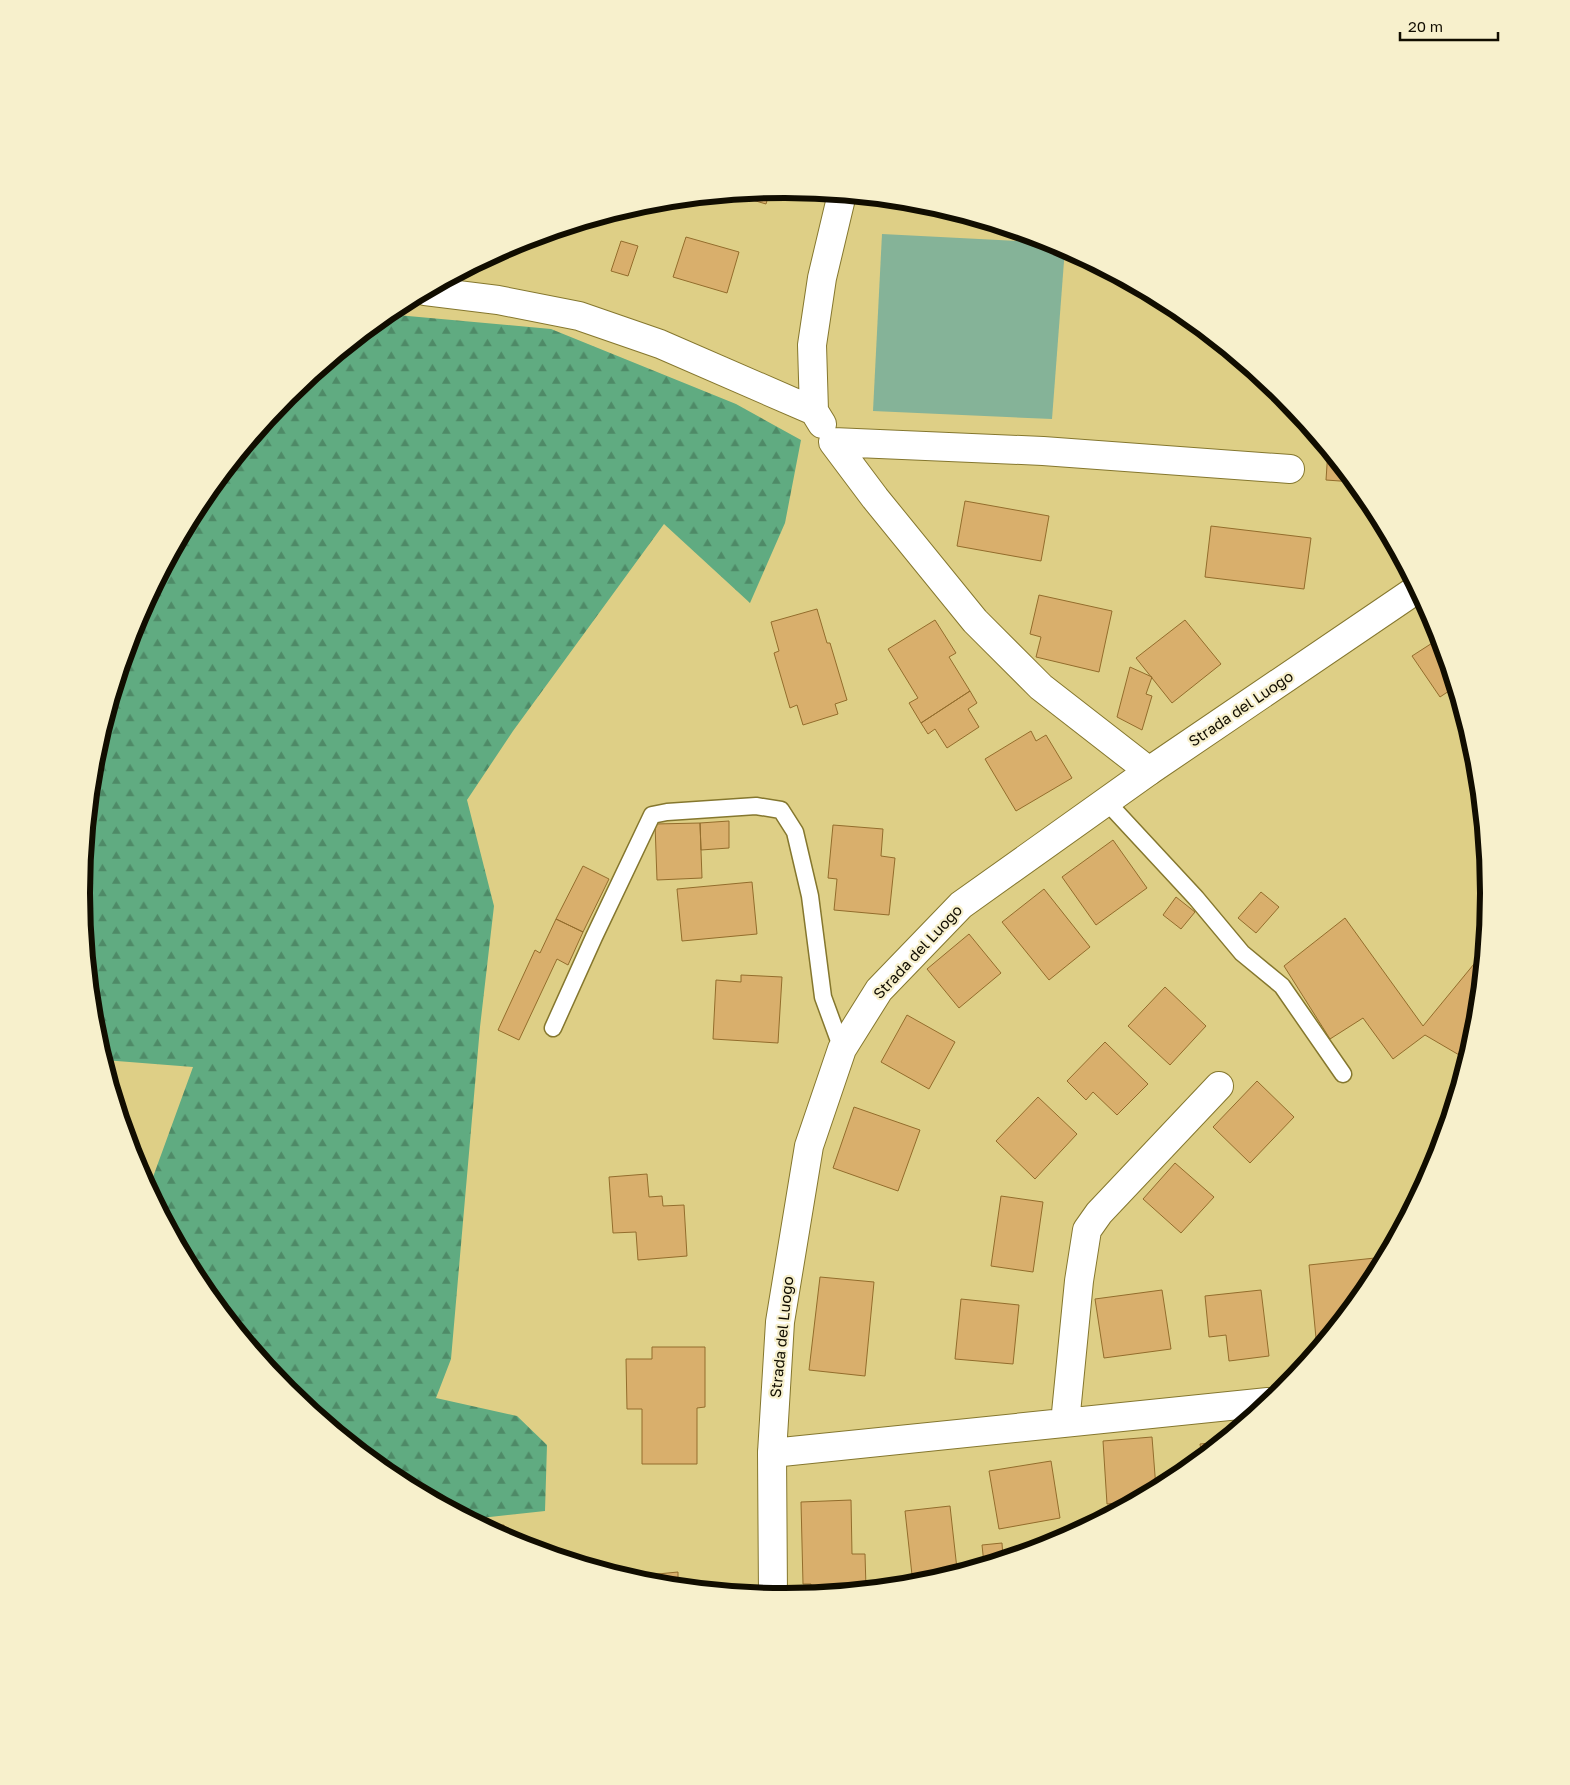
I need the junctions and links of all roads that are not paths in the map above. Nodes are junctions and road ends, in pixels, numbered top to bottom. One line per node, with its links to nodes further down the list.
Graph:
1 (841, 200): 3 (street)
2 (436, 292): 3 (street)
3 (814, 411): 4 (street)
4 (833, 442): 5 (street); 7 (street)
5 (1290, 469)
6 (1411, 593): 7 (street, Strada del Luogo)
7 (1149, 771): 8 (street, Strada del Luogo)
8 (1106, 801): 10 (street, Strada del Luogo); 11 (lane)
9 (553, 1028): 10 (lane)
10 (842, 1049): 15 (street, Strada del Luogo)
11 (1344, 1074)
12 (1219, 1086): 14 (street)
13 (1255, 1403): 14 (street)
14 (1065, 1423): 15 (street)
15 (772, 1453): 16 (street, Strada del Luogo)
16 (773, 1587)

